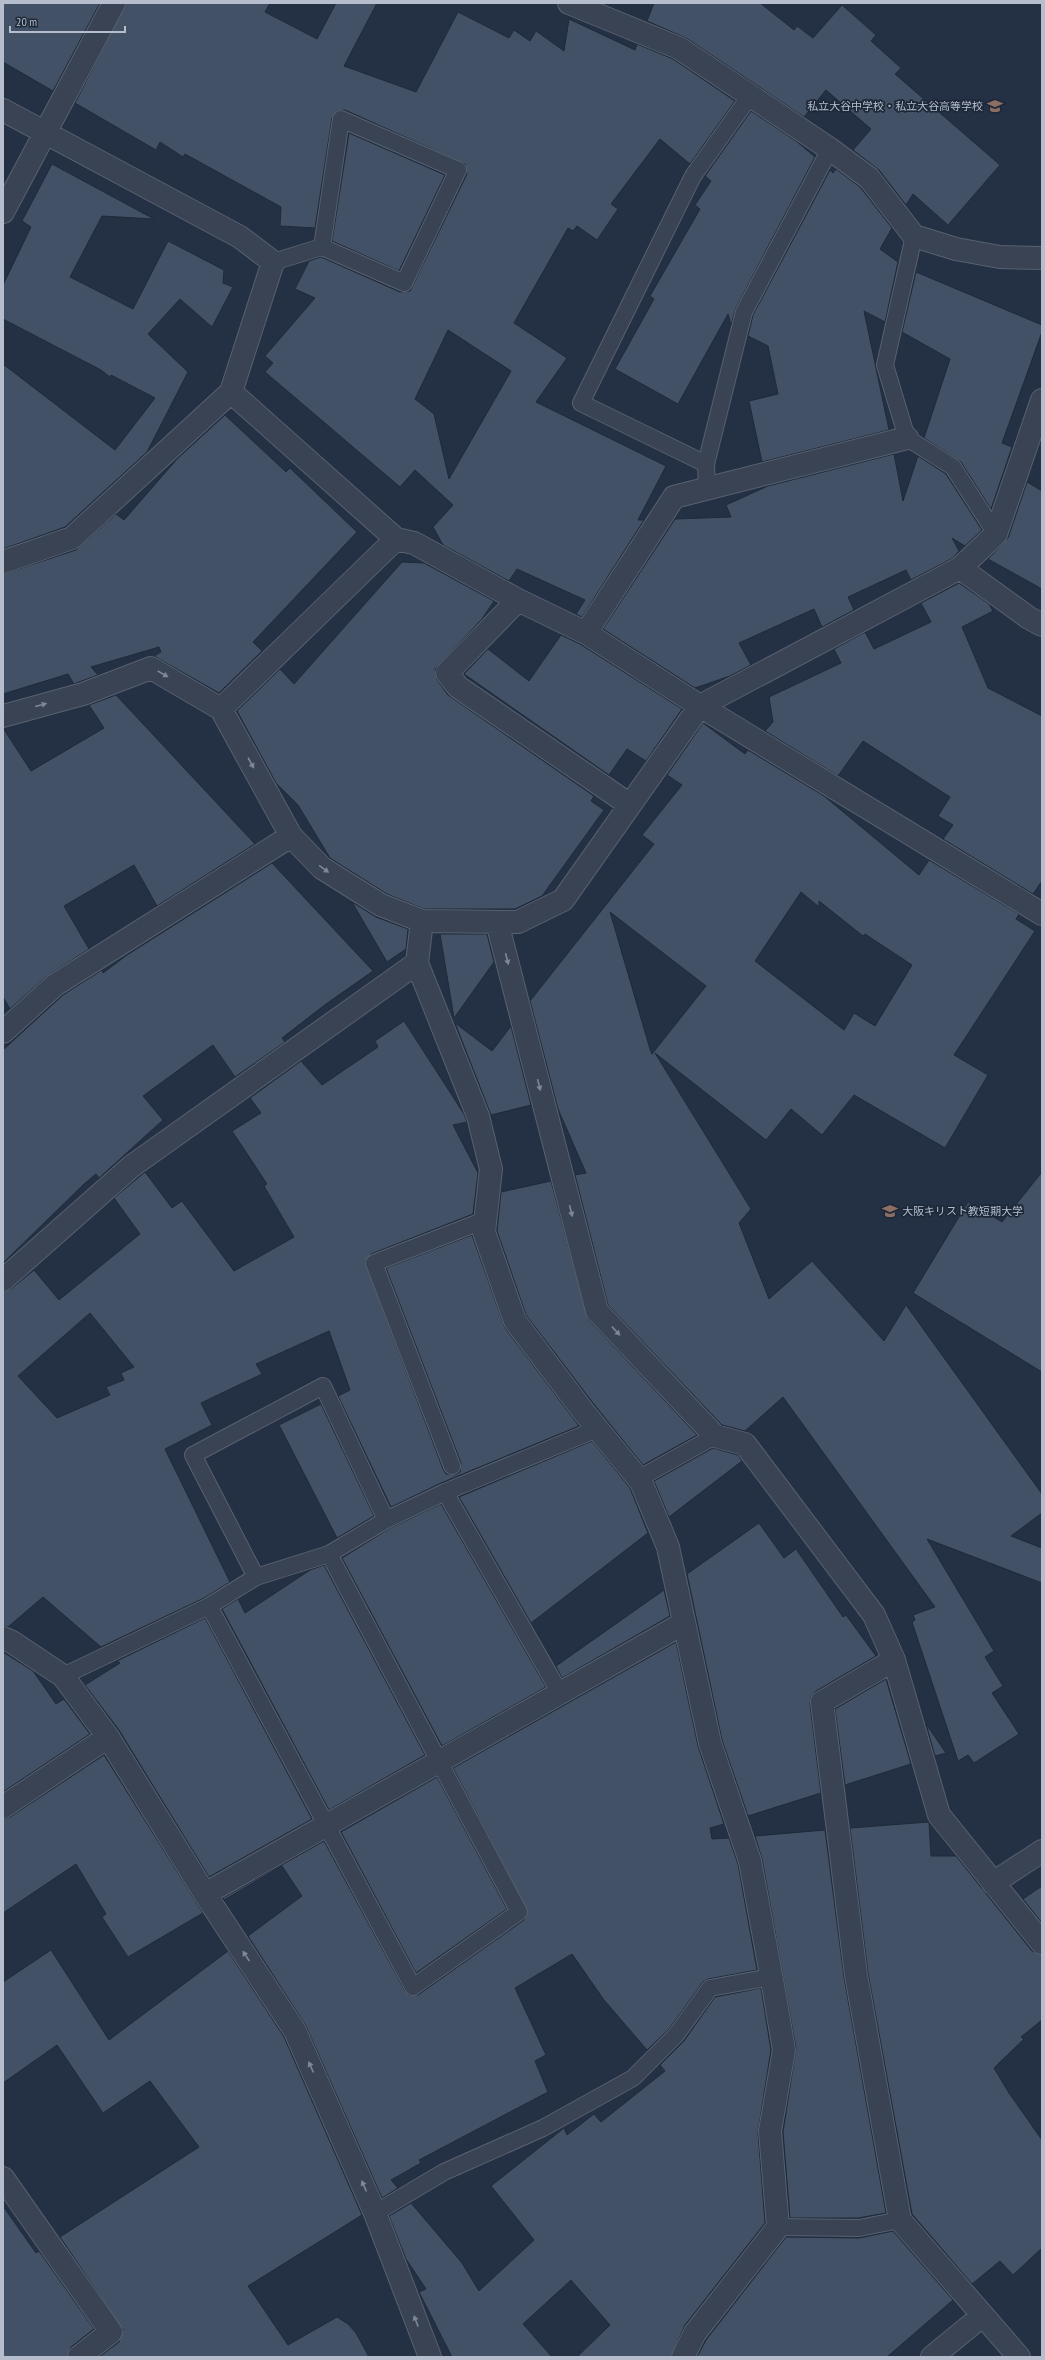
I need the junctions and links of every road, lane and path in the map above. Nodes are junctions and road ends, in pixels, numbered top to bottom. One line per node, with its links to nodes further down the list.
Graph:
1 (114, 3): 5 (street)
2 (569, 3): 3 (street)
3 (750, 96): 6 (street); 15 (lane)
4 (3, 110): 5 (street)
5 (46, 133): 7 (street); 11 (street)
6 (830, 149): 8 (street); 15 (lane)
7 (3, 212)
8 (914, 236): 10 (street); 14 (lane)
9 (322, 247): 9 (lane); 11 (lane)
10 (1042, 258)
11 (273, 262): 12 (street)
12 (231, 392): 18 (street); 19 (street)
13 (1042, 400): 17 (street)
14 (907, 438): 16 (street); 17 (lane)
15 (706, 464): 16 (lane)
16 (707, 489): 23 (street)
17 (996, 534): 20 (street)
18 (396, 539): 21 (street); 25 (street)
19 (3, 562)
20 (960, 568): 22 (street); 24 (street)
21 (518, 600): 23 (street); 27 (street)
22 (1042, 625)
23 (586, 633): 24 (street)
24 (700, 706): 27 (street); 29 (street)
25 (221, 709): 26 (street, one-way to 25); 28 (street, one-way to 28)
26 (3, 716)
27 (630, 805): 31 (street)
28 (291, 836): 30 (street, one-way to 30); 33 (street)
29 (1042, 914)
30 (422, 921): 31 (street); 32 (street)
31 (497, 922): 37 (street, one-way to 37)
32 (417, 963): 34 (street); 35 (street)
33 (3, 1032)
34 (485, 1220): 36 (street); 38 (lane)
35 (3, 1280)
36 (597, 1429): 39 (street); 40 (lane)
37 (715, 1436): 39 (lane); 47 (street)
38 (452, 1466)
39 (638, 1479): 45 (street)
40 (445, 1492): 41 (lane); 49 (lane)
41 (386, 1520): 42 (lane); 43 (lane)
42 (329, 1554): 43 (lane); 51 (lane)
43 (256, 1577): 44 (lane)
44 (209, 1606): 48 (lane); 53 (lane)
45 (684, 1623): 49 (street); 58 (street)
46 (3, 1638): 48 (street)
47 (894, 1660): 55 (street); 61 (street)
48 (63, 1676): 50 (street)
49 (560, 1693): 51 (street)
50 (108, 1737): 52 (street); 56 (street)
51 (439, 1761): 53 (street); 53 (lane)
52 (3, 1807)
53 (326, 1825): 56 (street)
54 (1042, 1851): 55 (street)
55 (993, 1883): 57 (street)
56 (205, 1894): 60 (street, one-way to 56)
57 (1042, 1943)
58 (771, 1977): 60 (lane); 62 (street)
59 (3, 2178): 64 (street)
60 (375, 2213): 65 (street, one-way to 60)
61 (900, 2220): 62 (lane); 63 (street)
62 (778, 2227): 66 (street)
63 (982, 2316): 67 (street); 68 (street)
64 (79, 2357)
65 (430, 2357)
66 (683, 2357)
67 (932, 2357)
68 (1018, 2357)

